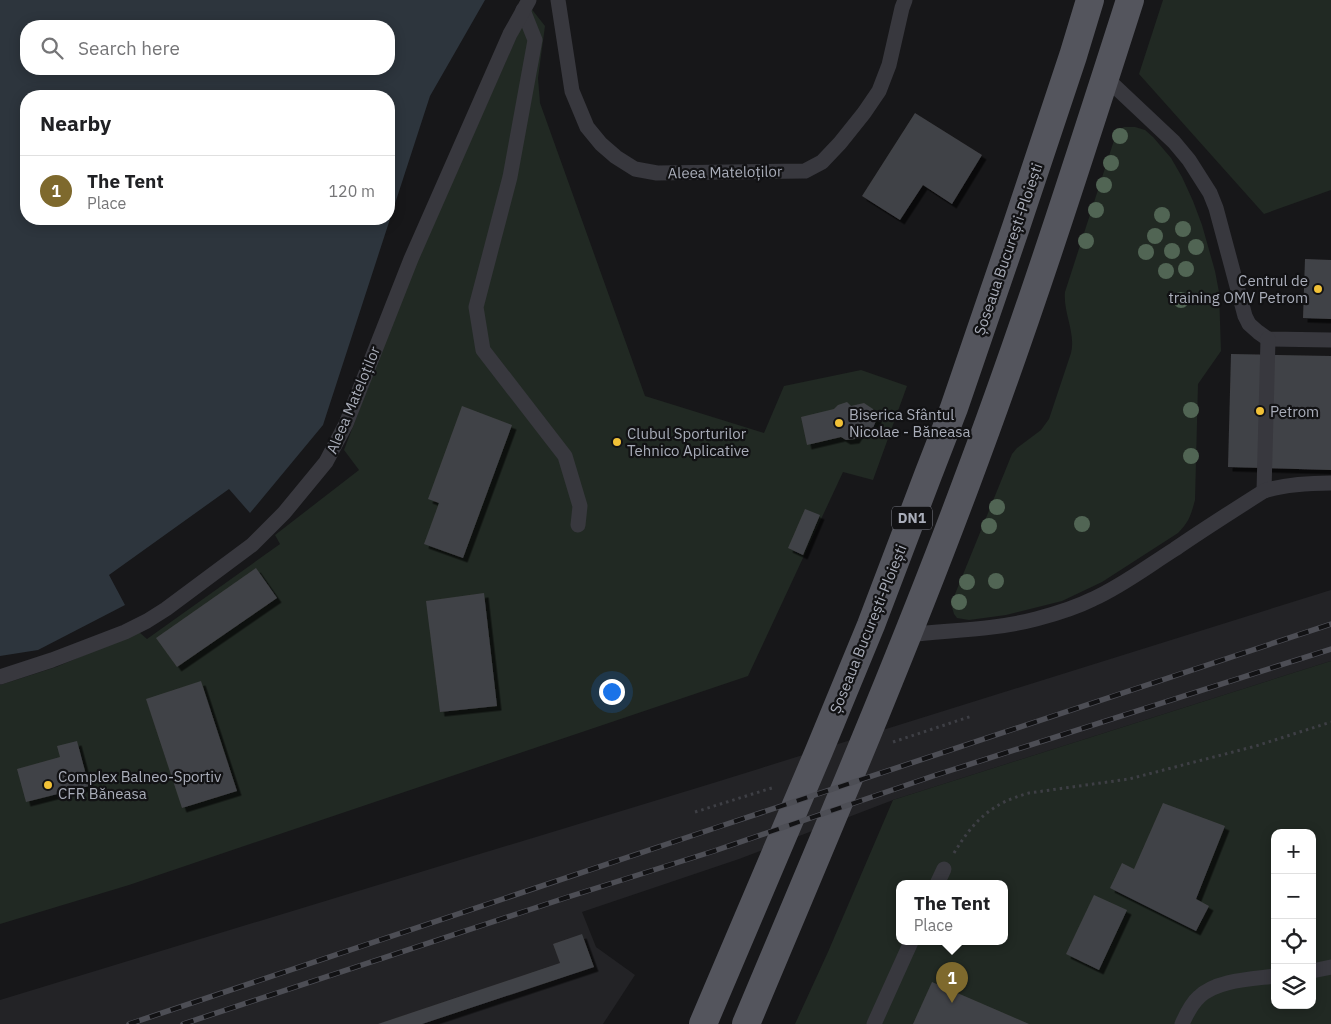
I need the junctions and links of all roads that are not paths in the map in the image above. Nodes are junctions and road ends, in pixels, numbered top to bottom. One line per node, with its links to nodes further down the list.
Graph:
1 (558, 0): 2 (lane, Aleea Mateloților)
2 (905, 0)
3 (1090, 0): 20 (main road, Șoseaua București-Ploiești / DN1)
4 (1130, 0): 6 (main road, DN1)
5 (526, 5): 11 (lane); 13 (lane, Aleea Mateloților)
6 (1105, 77): 7 (lane); 12 (main road, DN1)
7 (1268, 338): 8 (lane); 10 (lane)
8 (1331, 340)
9 (1331, 483): 10 (lane)
10 (1264, 491): 12 (lane)
11 (578, 525)
12 (907, 635): 21 (main road, DN1)
13 (0, 677)
14 (944, 868): 15 (lane)
15 (939, 880)
16 (910, 945): 22 (lane)
17 (1331, 967): 18 (lane)
18 (1316, 970)
19 (1271, 977): 23 (lane)
20 (703, 1024)
21 (746, 1024)
22 (874, 1024)
23 (1182, 1024)

